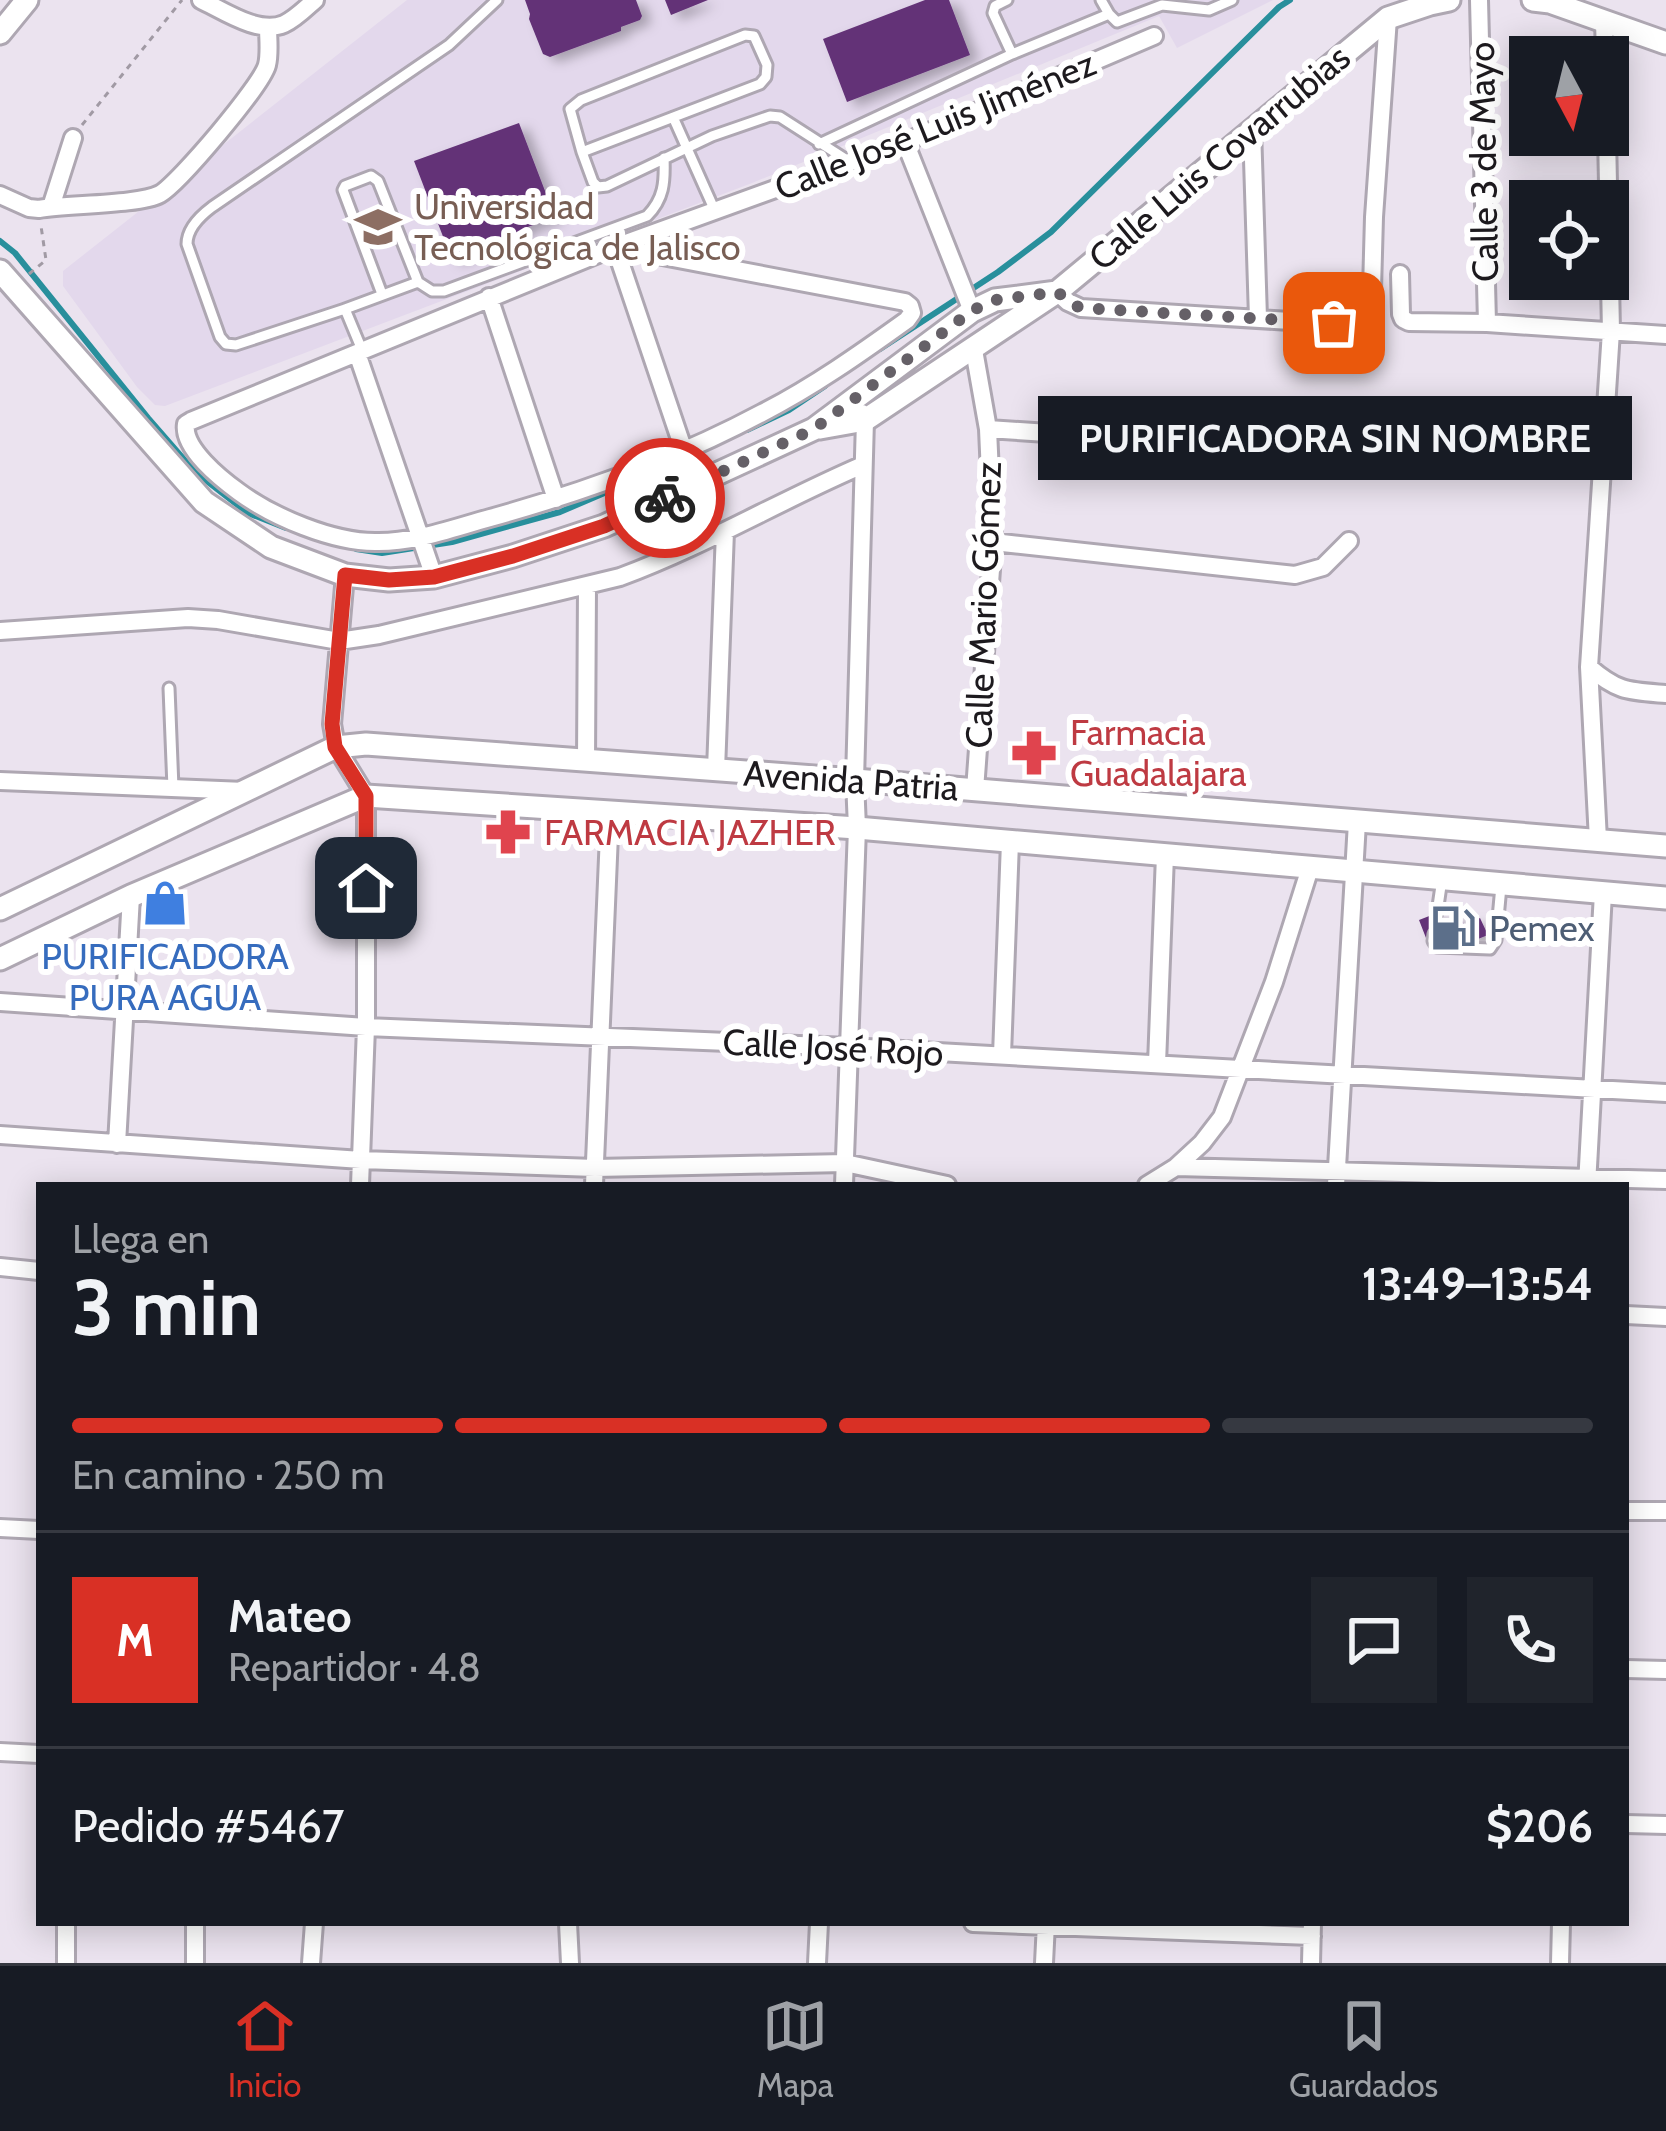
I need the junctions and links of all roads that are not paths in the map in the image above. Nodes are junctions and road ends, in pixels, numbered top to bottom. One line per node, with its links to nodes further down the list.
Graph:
1 (27, 0): 17 (street)
2 (201, 0): 12 (street)
3 (315, 0): 16 (street)
4 (497, 0): 43 (lane)
5 (1007, 0): 21 (lane)
6 (1101, 0): 13 (lane)
7 (1232, 0): 11 (lane)
8 (1449, 0): 14 (street, Calle Luis Covarrubias)
9 (1479, 0): 45 (street, Calle 3 de Mayo)
10 (1533, 0): 15 (street)
11 (1182, 3): 13 (lane)
12 (224, 5): 16 (street)
13 (1109, 14): 21 (lane)
14 (1388, 18): 23 (street, Calle Luis Covarrubias); 44 (street)
15 (1604, 20): 19 (street); 20 (street)
16 (268, 27): 33 (street)
17 (0, 33)
18 (1154, 36): 25 (street, Calle José Luis Jiménez)
19 (1604, 36)
20 (1666, 43)
21 (1012, 54): 26 (lane)
22 (673, 117): 27 (lane); 28 (lane); 28 (lane)
23 (1252, 128): 39 (street, Calle Luis Covarrubias); 44 (street)
24 (73, 138): 33 (street)
25 (905, 142): 31 (street, Calle José Luis Jiménez); 42 (street)
26 (819, 144): 27 (lane); 31 (lane)
27 (688, 147): 30 (lane); 34 (lane)
28 (582, 152): 30 (lane)
29 (1607, 156): 46 (street)
30 (664, 158): 38 (lane)
31 (850, 162): 34 (street, Calle José Luis Jiménez)
32 (0, 195): 33 (street)
33 (45, 208)
34 (715, 211): 35 (street, Calle José Luis Jiménez)
35 (615, 248): 41 (street, Calle José Luis Jiménez); 53 (street); 53 (street)
36 (0, 271): 60 (street, Calle Luis Covarrubias)
37 (1400, 274): 45 (street)
38 (418, 282): 40 (lane); 40 (lane)
39 (1058, 292): 42 (street, Calle Luis Covarrubias); 44 (street); 48 (street, Calle Luis Covarrubias)
40 (382, 294): 43 (lane)
41 (489, 297): 49 (street, Calle José Luis Jiménez); 55 (street)
42 (970, 305): 50 (street, Calle Luis Covarrubias)
43 (345, 309): 49 (lane)
44 (1258, 318)
45 (1487, 323): 46 (street)
46 (1611, 331): 47 (street); 64 (street)
47 (1666, 335)
48 (974, 350): 50 (street, Calle Luis Covarrubias); 52 (street, Calle Mario Gómez)
49 (360, 352): 59 (street); 59 (street, Calle José Luis Jiménez)
50 (860, 410): 54 (street); 59 (street, Calle Luis Covarrubias)
51 (1374, 410): 52 (street)
52 (988, 429): 58 (street, Calle Mario Gómez)
53 (684, 452): 55 (street)
54 (863, 465): 56 (street); 72 (street)
55 (556, 500): 59 (street)
56 (725, 531): 61 (street); 71 (street)
57 (1349, 541): 58 (street)
58 (993, 542): 75 (street, Calle Mario Gómez)
59 (426, 555): 60 (street, Calle Luis Covarrubias)
60 (345, 575): 63 (street)
61 (587, 587): 63 (street); 70 (street)
62 (0, 631): 63 (street)
63 (339, 641): 69 (street)
64 (1589, 667): 66 (street); 68 (street)
65 (169, 688): 74 (lane)
66 (1624, 691): 67 (street); 68 (street)
67 (1666, 694)
68 (1590, 719): 81 (street)
69 (335, 747): 70 (street, Avenida Patria); 76 (street, Avenida Patria); 77 (street)
70 (586, 761): 71 (street, Avenida Patria)
71 (716, 770): 72 (street, Avenida Patria)
72 (855, 780): 75 (street, Avenida Patria); 80 (street)
73 (0, 781): 74 (street)
74 (173, 788): 76 (street)
75 (975, 790): 79 (street, Avenida Patria)
76 (244, 791): 89 (street, Avenida Patria)
77 (366, 796): 78 (street, Avenida Patria); 92 (street, Avenida Patria); 100 (street)
78 (610, 811): 80 (street, Avenida Patria); 101 (street)
79 (1357, 822): 81 (street, Avenida Patria); 86 (street)
80 (857, 828): 82 (street, Avenida Patria); 102 (street)
81 (1598, 840): 83 (street, Avenida Patria)
82 (1010, 842): 84 (street, Avenida Patria); 103 (street)
83 (1666, 846)
84 (1165, 855): 85 (street, Avenida Patria); 104 (street)
85 (1310, 868): 86 (street, Avenida Patria); 105 (street)
86 (1354, 872): 87 (street, Avenida Patria); 106 (street)
87 (1442, 879): 88 (street, Avenida Patria); 95 (lane)
88 (1502, 884): 90 (street, Avenida Patria); 96 (lane)
89 (32, 893): 91 (street); 94 (street, Avenida Patria)
90 (1603, 893): 93 (street, Avenida Patria); 107 (street)
91 (0, 894)
92 (131, 896): 97 (street, Avenida Patria); 99 (street)
93 (1666, 898)
94 (0, 909)
95 (1437, 913)
96 (1434, 934)
97 (0, 959)
98 (0, 1002): 99 (street, Calle José Rojo)
99 (125, 1010): 100 (street, Calle José Rojo); 110 (street)
100 (366, 1027): 101 (street, Calle José Rojo); 111 (street)
101 (599, 1036): 102 (street, Calle José Rojo); 114 (street)
102 (848, 1047): 103 (street, Calle José Rojo); 112 (street)
103 (1002, 1055): 104 (street, Calle José Rojo)
104 (1157, 1064): 105 (street, Calle José Rojo)
105 (1241, 1069): 106 (street, Calle José Rojo); 113 (street)
106 (1342, 1076): 107 (street, Calle José Rojo); 115 (street)
107 (1592, 1088): 108 (street, Calle José Rojo); 121 (street)
108 (1666, 1093)
109 (0, 1135): 110 (street)
110 (117, 1144): 111 (street)
111 (361, 1160): 114 (street); 117 (street)
112 (845, 1163): 114 (street); 118 (street); 119 (street)
113 (1175, 1167): 115 (street); 120 (street)
114 (594, 1177)
115 (1336, 1178): 121 (street)
116 (1666, 1180): 121 (street)
117 (359, 1182)
118 (844, 1182)
119 (933, 1182)
120 (1152, 1182)
121 (1587, 1182)
122 (0, 1267): 123 (street)
123 (36, 1270)
124 (1629, 1315): 125 (street)
125 (1666, 1316)
126 (1629, 1511): 127 (street)
127 (1666, 1511)
128 (0, 1528): 129 (street)
129 (36, 1530)
130 (1629, 1669): 131 (street)
131 (1666, 1670)
132 (0, 1752): 133 (street)
133 (36, 1754)
134 (1629, 1824): 135 (street)
135 (1666, 1826)
136 (66, 1926): 145 (street)
137 (195, 1926): 146 (street)
138 (314, 1926): 147 (street)
139 (568, 1926): 148 (street)
140 (819, 1926): 149 (street)
141 (1046, 1926): 150 (street)
142 (1152, 1926): 144 (street)
143 (1561, 1926): 152 (street)
144 (1312, 1929): 151 (street)
145 (66, 1963)
146 (194, 1963)
147 (311, 1963)
148 (570, 1963)
149 (817, 1963)
150 (1044, 1963)
151 (1311, 1963)
152 (1560, 1963)

